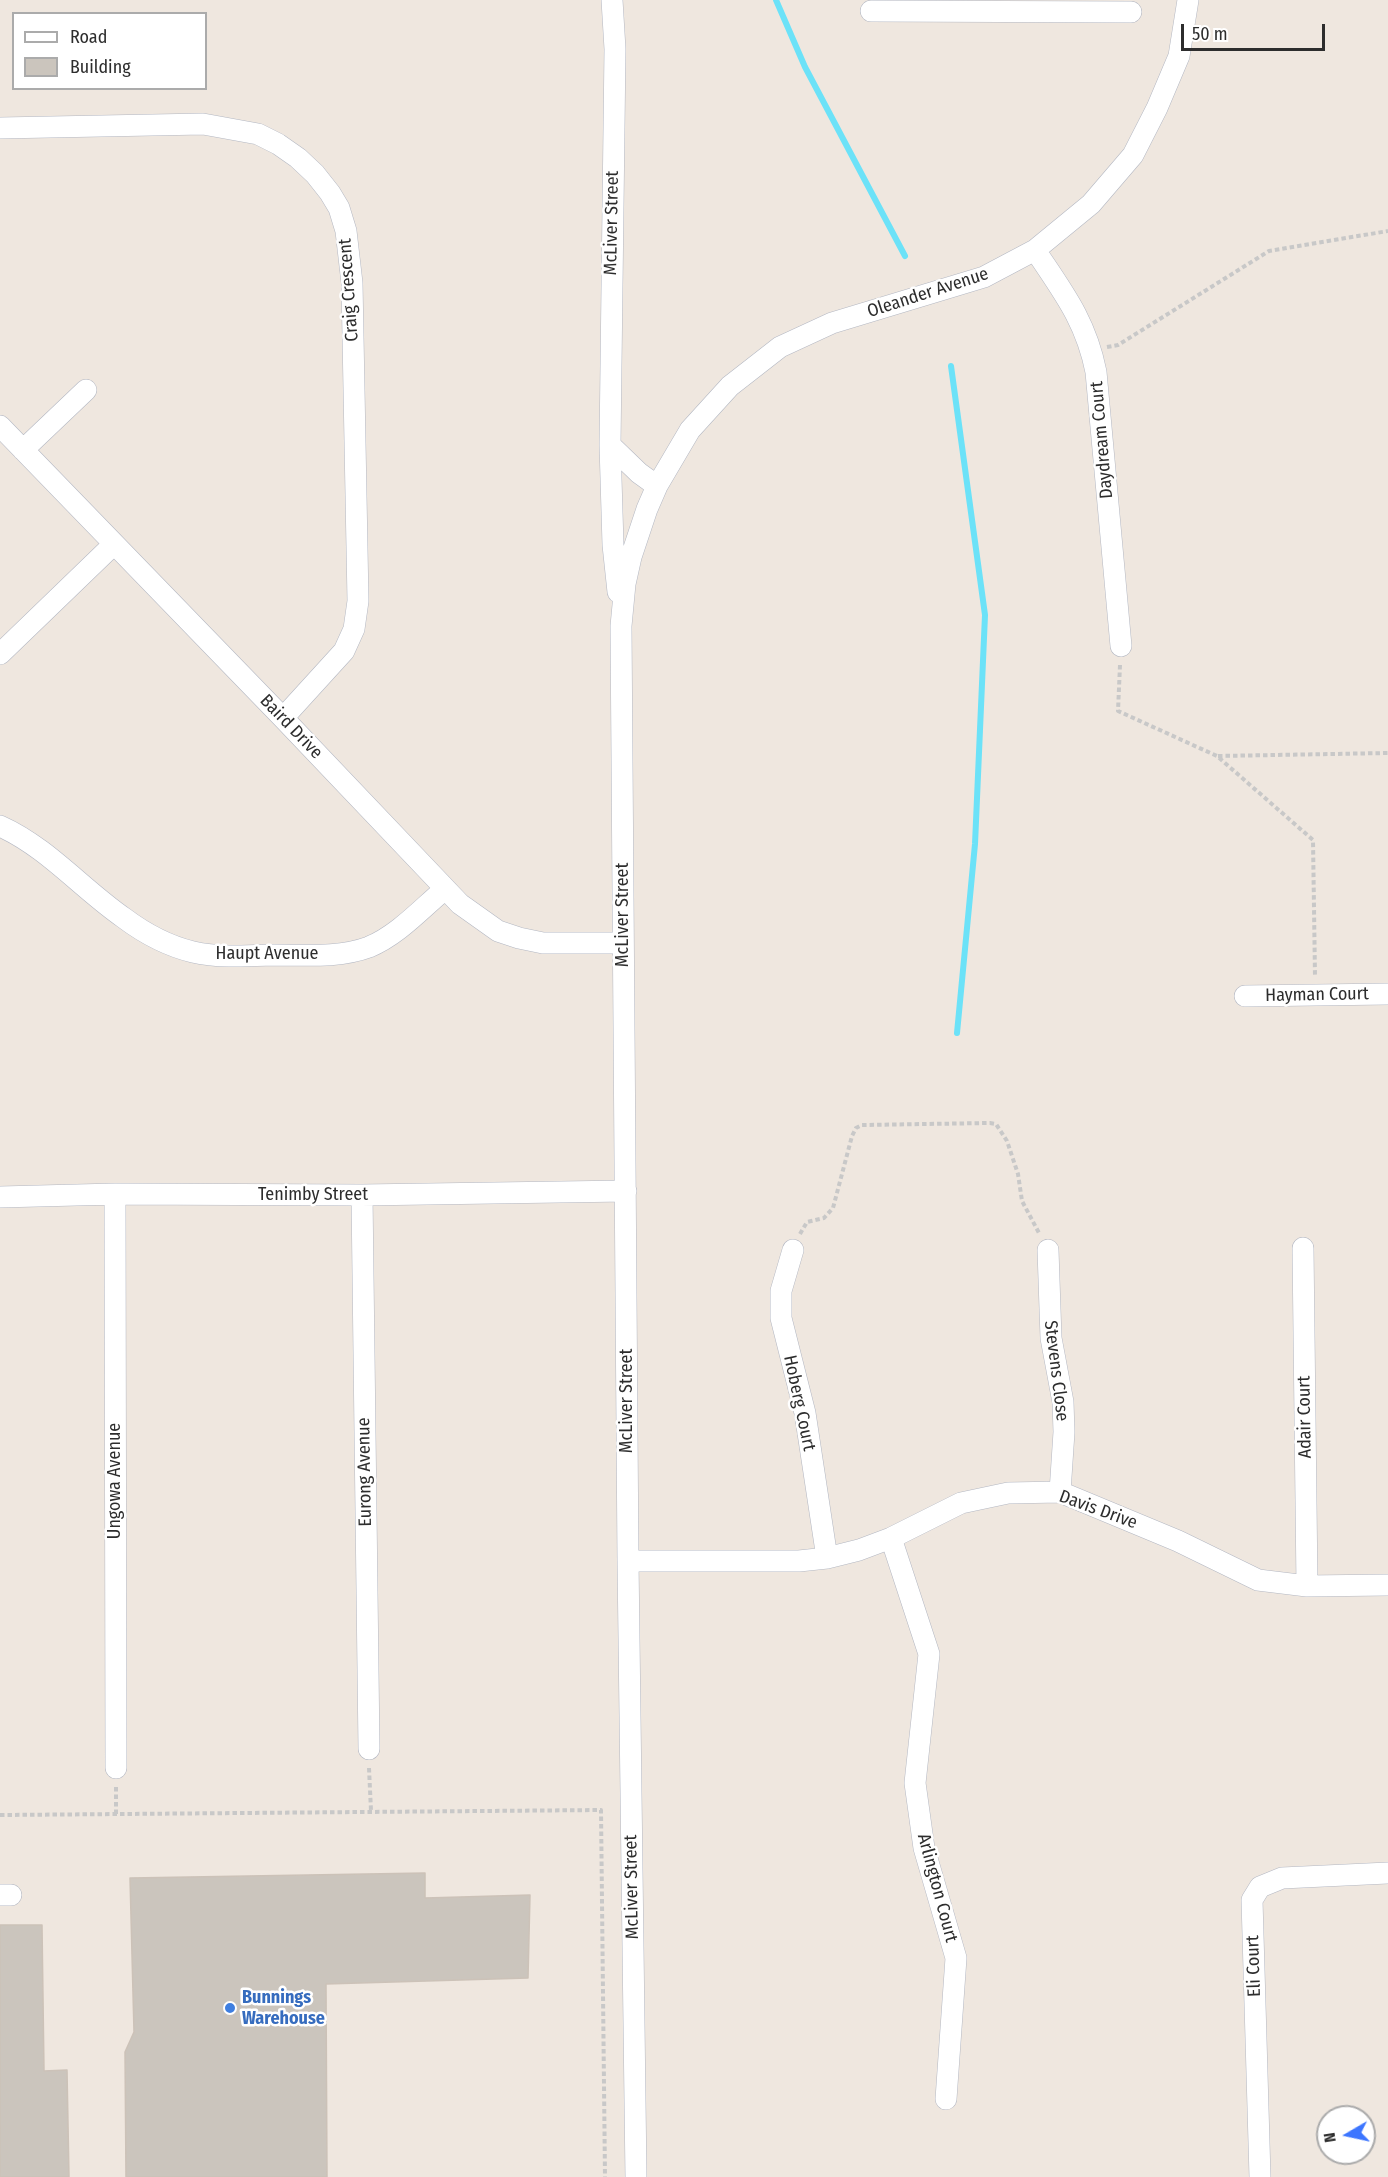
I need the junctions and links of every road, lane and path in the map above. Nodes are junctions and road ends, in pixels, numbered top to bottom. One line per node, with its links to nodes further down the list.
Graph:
1 (612, 0): 12 (street, McLiver Street)
2 (1188, 0): 8 (street, Oleander Avenue)
3 (970, 6): 4 (street); 5 (street)
4 (871, 11)
5 (1131, 12)
6 (0, 128): 19 (street, Craig Crescent)
7 (1388, 231): 9 (path)
8 (1035, 250): 9 (street, Daydream Court); 14 (street, Oleander Avenue)
9 (1092, 350): 17 (street, Daydream Court)
10 (86, 390): 13 (street)
11 (0, 426): 13 (street, Baird Drive)
12 (610, 445): 14 (street); 16 (street, McLiver Street)
13 (23, 450): 15 (street, Baird Drive)
14 (657, 486): 16 (street, McLiver Street)
15 (114, 544): 18 (street); 19 (street, Baird Drive)
16 (621, 626): 24 (street, McLiver Street)
17 (1121, 646): 21 (path)
18 (0, 654)
19 (283, 718): 23 (street, Baird Drive)
20 (1388, 753): 21 (path)
21 (1217, 756): 26 (path)
22 (0, 826): 23 (street, Haupt Avenue)
23 (444, 889): 24 (street, Baird Drive)
24 (623, 943): 28 (street, McLiver Street)
25 (1388, 994): 26 (street, Hayman Court)
26 (1315, 995): 27 (street, Hayman Court)
27 (1245, 996)
28 (626, 1191): 30 (street, Tenimby Street); 38 (street, McLiver Street)
29 (115, 1194): 30 (street, Tenimby Street); 31 (street, Tenimby Street); 42 (street, Ungowa Avenue)
30 (362, 1195): 41 (street, Eurong Avenue)
31 (0, 1197)
32 (1303, 1248): 40 (street, Adair Court)
33 (793, 1250): 34 (path); 37 (street, Hoberg Court)
34 (1048, 1250): 35 (street, Stevens Close)
35 (1060, 1492): 36 (street, Davis Drive); 40 (street, Davis Drive)
36 (891, 1538): 37 (street, Davis Drive); 47 (street, Arlington Court)
37 (827, 1558): 38 (street, Davis Drive)
38 (628, 1561): 49 (street, McLiver Street)
39 (1388, 1585): 40 (street, Davis Drive)
40 (1307, 1586)
41 (369, 1749): 43 (path)
42 (116, 1768): 44 (path)
43 (371, 1811): 44 (path); 48 (path)
44 (116, 1814): 45 (path)
45 (0, 1815)
46 (1388, 1873): 50 (street, Eli Court)
47 (946, 2099)
48 (604, 2177)
49 (636, 2177)
50 (1260, 2177)

